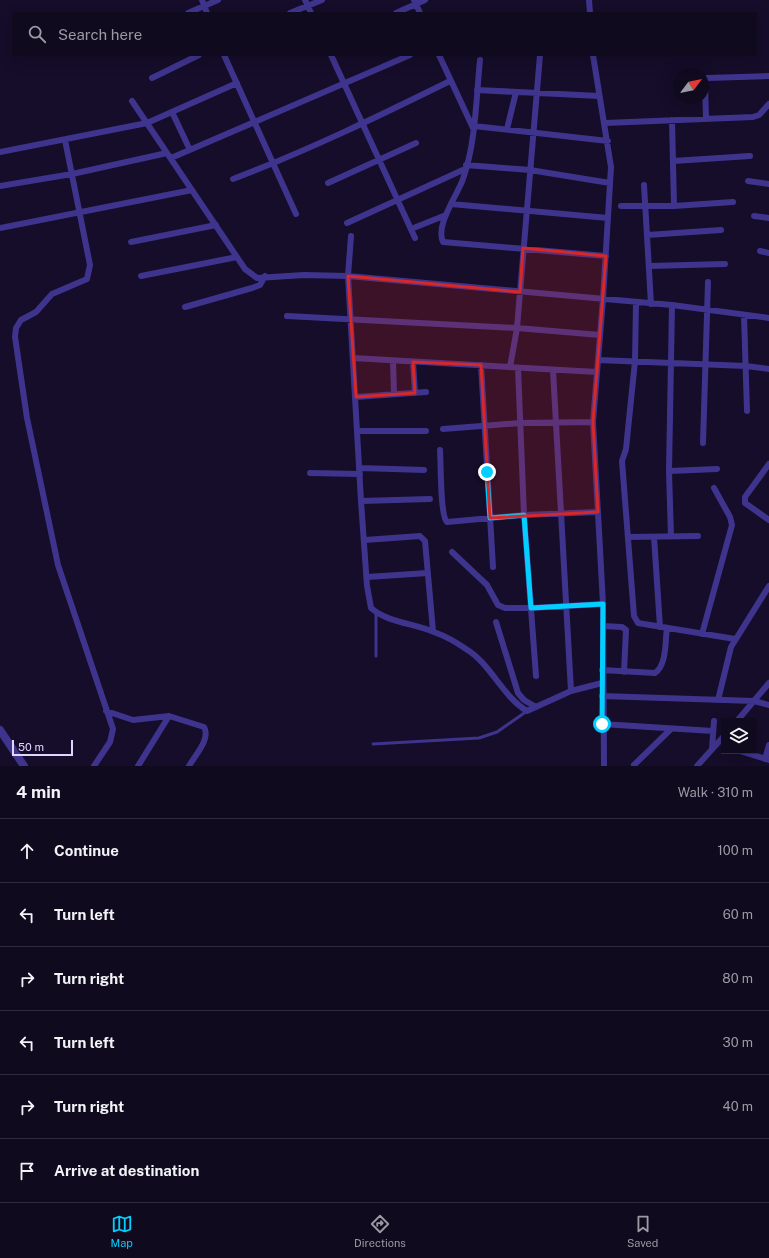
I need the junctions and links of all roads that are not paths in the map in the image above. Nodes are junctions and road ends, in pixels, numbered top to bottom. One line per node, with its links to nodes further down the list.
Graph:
1 (218, 0): 6 (street)
2 (322, 0): 7 (street)
3 (425, 0): 5 (street)
4 (589, 0): 12 (street)
5 (415, 2): 10 (street); 11 (street)
6 (203, 3): 8 (street)
7 (307, 3): 9 (street)
8 (190, 12)
9 (292, 12)
10 (398, 12)
11 (420, 12)
12 (590, 12)
13 (197, 56): 22 (street)
14 (224, 56): 24 (street)
15 (331, 56): 25 (street)
16 (408, 56): 25 (street)
17 (439, 56): 23 (street)
18 (540, 56): 28 (street)
19 (593, 56): 29 (street)
20 (480, 60): 26 (street)
21 (769, 76): 34 (street)
22 (152, 78)
23 (450, 81): 39 (street); 40 (street)
24 (237, 83): 32 (street); 36 (street)
25 (344, 83): 36 (street); 39 (street)
26 (477, 90): 27 (street); 40 (street)
27 (516, 92): 28 (street); 41 (street)
28 (536, 93): 29 (street); 42 (street)
29 (600, 96): 38 (street)
30 (132, 101): 37 (street)
31 (769, 104): 33 (street)
32 (172, 112): 37 (street); 46 (street)
33 (766, 112): 34 (street)
34 (706, 119): 35 (street)
35 (672, 120): 38 (street); 51 (street)
36 (255, 122): 46 (street); 52 (street)
37 (147, 123): 43 (street); 48 (street)
38 (605, 123): 44 (street)
39 (362, 124): 50 (street); 52 (street)
40 (474, 128): 41 (street); 53 (street)
41 (507, 129): 42 (street)
42 (533, 131): 44 (street); 54 (street)
43 (65, 140): 47 (street); 55 (street)
44 (608, 141): 59 (street)
45 (416, 143): 50 (street)
46 (190, 150): 48 (street)
47 (0, 152)
48 (169, 156): 55 (street); 63 (street)
49 (750, 156): 51 (street)
50 (379, 160): 58 (street); 64 (street)
51 (673, 161): 68 (street)
52 (273, 164): 56 (street); 72 (street)
53 (466, 167): 54 (street); 64 (street); 66 (street)
54 (530, 170): 59 (street); 71 (street)
55 (72, 174): 62 (street); 70 (street)
56 (233, 179)
57 (748, 180): 60 (street)
58 (328, 183)
59 (610, 183): 75 (street)
60 (769, 184)
61 (644, 185): 69 (street)
62 (0, 186)
63 (192, 190): 70 (street); 78 (street)
64 (398, 200): 77 (street); 80 (street)
65 (733, 202): 68 (street)
66 (451, 204): 71 (street); 73 (street)
67 (621, 206): 69 (street)
68 (674, 206): 69 (street)
69 (646, 207): 82 (street)
70 (79, 211): 79 (street); 184 (street)
71 (526, 211): 75 (street); 86 (street)
72 (296, 214)
73 (446, 215): 80 (street); 86 (street)
74 (754, 216): 76 (street)
75 (608, 218): 89 (street)
76 (769, 218)
77 (347, 223)
78 (216, 225): 85 (street); 90 (street)
79 (0, 228)
80 (411, 229): 84 (street)
81 (722, 230): 82 (street)
82 (647, 235): 92 (street)
83 (351, 236): 95 (street)
84 (415, 238)
85 (131, 242)
86 (523, 248): 89 (street); 97 (street)
87 (760, 251): 88 (street)
88 (769, 253)
89 (606, 256): 98 (street)
90 (237, 257): 93 (street); 94 (street)
91 (725, 264): 92 (street)
92 (649, 266): 100 (street)
93 (142, 276)
94 (265, 276): 95 (street); 102 (street)
95 (348, 276): 97 (street); 106 (street)
96 (708, 282): 103 (street)
97 (520, 292): 98 (street); 108 (street)
98 (603, 299): 99 (street); 109 (street)
99 (636, 302): 100 (street); 113 (street)
100 (651, 304): 101 (street)
101 (672, 305): 103 (street); 115 (street)
102 (185, 307)
103 (707, 310): 104 (street); 116 (street)
104 (744, 315): 107 (street); 118 (street)
105 (287, 316): 106 (street)
106 (351, 318): 108 (street); 110 (street)
107 (769, 318)
108 (517, 328): 109 (street); 119 (street)
109 (600, 335): 111 (street)
110 (354, 358): 112 (street); 127 (street)
111 (598, 360): 113 (street); 123 (street)
112 (392, 361): 114 (street); 126 (street)
113 (635, 361): 115 (street); 153 (street)
114 (413, 362): 117 (street); 125 (street)
115 (672, 363): 116 (street); 142 (street)
116 (705, 364): 118 (street); 136 (street)
117 (481, 365): 119 (street); 132 (street)
118 (746, 366): 121 (street); 128 (street)
119 (510, 367): 120 (street)
120 (518, 368): 122 (street); 131 (street)
121 (769, 369)
122 (553, 370): 123 (street); 129 (street)
123 (597, 372): 130 (street)
124 (426, 392): 125 (street)
125 (415, 393): 126 (street)
126 (394, 394): 127 (street)
127 (356, 397): 134 (street)
128 (748, 411)
129 (556, 422): 130 (street); 131 (street); 148 (street)
130 (593, 422): 147 (street)
131 (520, 423): 132 (street); 149 (street)
132 (484, 426): 133 (street); 150 (street)
133 (443, 429)
134 (358, 431): 135 (street); 141 (street)
135 (426, 431)
136 (703, 443)
137 (440, 450): 150 (street)
138 (769, 464): 151 (street)
139 (717, 469): 142 (street)
140 (424, 470): 141 (street)
141 (360, 471): 143 (street); 146 (street)
142 (669, 471): 155 (street)
143 (310, 473)
144 (714, 488): 170 (street)
145 (430, 499): 146 (street)
146 (361, 501): 156 (street)
147 (598, 512): 148 (street); 162 (street)
148 (560, 513): 149 (street); 163 (street)
149 (524, 515): 150 (street); 164 (street)
150 (490, 518): 158 (street)
151 (769, 520)
152 (698, 536): 155 (street)
153 (628, 537): 154 (street); 168 (street)
154 (654, 537): 155 (street); 168 (street)
155 (671, 537)
156 (365, 540): 159 (street); 160 (street)
157 (452, 552): 164 (street)
158 (493, 567)
159 (428, 573): 160 (street); 169 (street)
160 (367, 577): 165 (street)
161 (769, 586): 171 (street)
162 (603, 604): 163 (street); 167 (street)
163 (565, 606): 164 (street); 178 (street)
164 (531, 608): 175 (street)
165 (376, 612): 169 (street); 172 (lane)
166 (496, 622): 183 (street)
167 (603, 626): 173 (street); 174 (street)
168 (663, 628): 170 (street); 174 (street)
169 (433, 632): 185 (street)
170 (702, 634): 171 (street)
171 (735, 639): 180 (street)
172 (376, 656)
173 (602, 670): 174 (street); 176 (street)
174 (624, 672)
175 (536, 676)
176 (602, 683): 178 (street); 179 (street)
177 (769, 683): 181 (street)
178 (571, 691): 183 (street)
179 (602, 696): 180 (street); 189 (street)
180 (718, 700): 181 (street)
181 (754, 701): 182 (street); 187 (street)
182 (769, 704)
183 (536, 707): 185 (street)
184 (106, 711): 186 (street); 203 (street)
185 (527, 711): 195 (lane)
186 (169, 716): 204 (street); 205 (street)
187 (740, 718)
188 (714, 721): 192 (street)
189 (602, 724): 190 (street); 206 (street)
190 (672, 729): 192 (street); 201 (street)
191 (0, 730): 193 (street)
192 (713, 731): 197 (street)
193 (3, 739): 202 (street)
194 (721, 739): 197 (street)
195 (373, 744)
196 (769, 745): 200 (street)
197 (714, 746): 198 (street); 207 (street)
198 (721, 746)
199 (750, 754): 200 (street)
200 (767, 759)
201 (634, 765)
202 (24, 766)
203 (94, 766)
204 (138, 766)
205 (189, 766)
206 (604, 766)
207 (697, 766)

